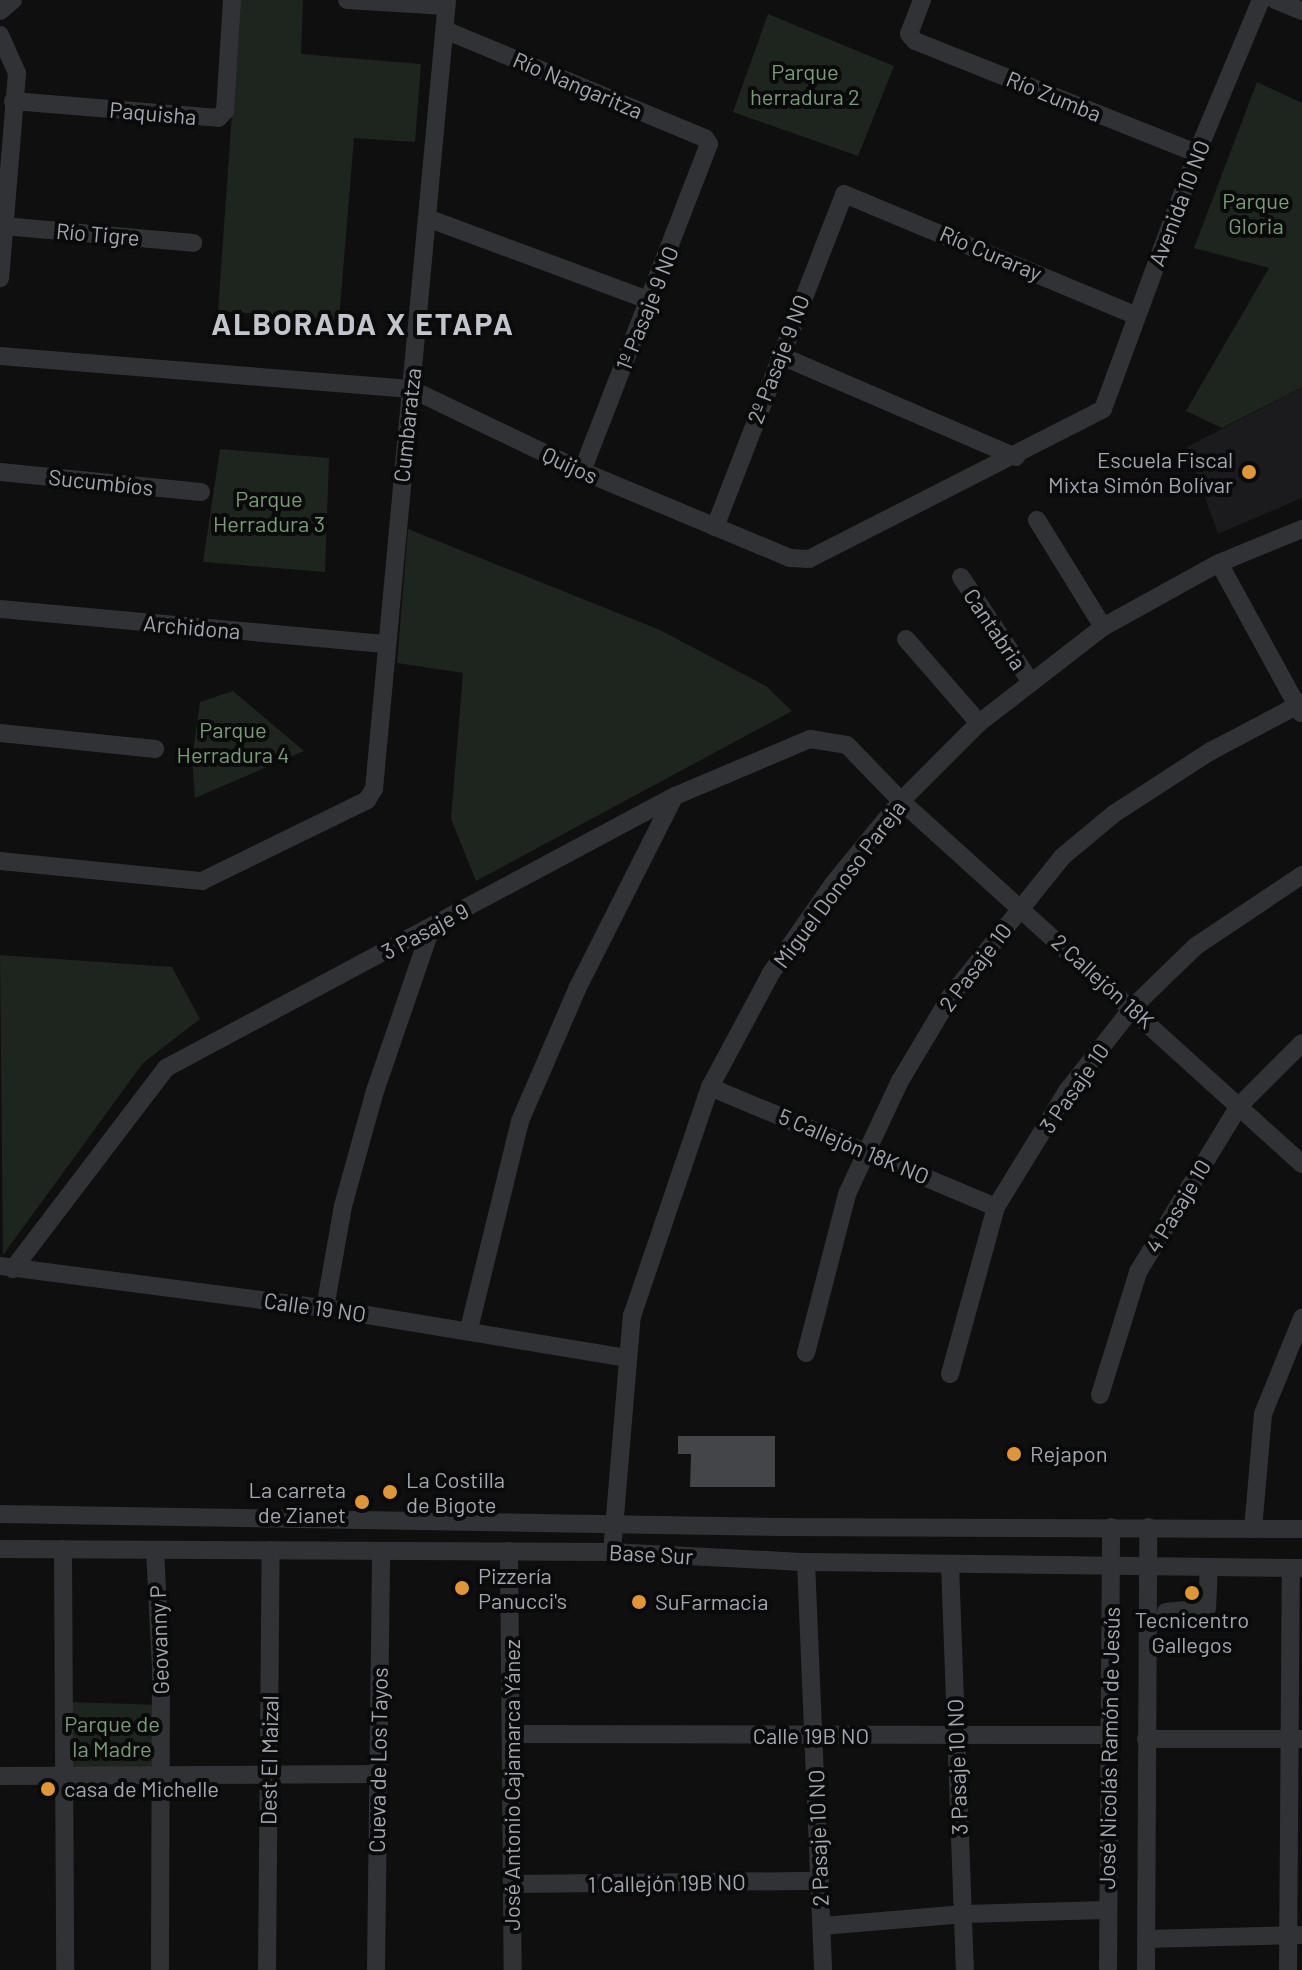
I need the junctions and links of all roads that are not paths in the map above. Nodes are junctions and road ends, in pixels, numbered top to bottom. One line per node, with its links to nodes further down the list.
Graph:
1 (13, 0): 8 (street)
2 (232, 0): 12 (street, Paquisha)
3 (347, 0): 7 (street)
4 (922, 0): 14 (street, Río Zumba)
5 (1261, 0): 14 (street, Avenida 10 NO)
6 (1275, 0): 9 (street)
7 (446, 3): 10 (street, Cumbaratza)
8 (0, 11)
9 (1302, 11)
10 (445, 30): 13 (street, Río Nangaritza); 16 (street, Cumbaratza)
11 (0, 35): 12 (street)
12 (13, 101): 17 (street)
13 (709, 144): 20 (street, 1º Pasaje 9 NO)
14 (1197, 153): 21 (street, Avenida 10 NO)
15 (844, 194): 21 (street, Río Curaray); 22 (street, 2º Pasaje 9 NO)
16 (430, 219): 20 (street); 24 (street, Cumbaratza)
17 (4, 226): 18 (street, Río Tigre); 19 (street)
18 (193, 243)
19 (0, 278)
20 (650, 301): 27 (street, 1º Pasaje 9 NO)
21 (1137, 316): 25 (street, Avenida 10 NO)
22 (779, 355): 26 (street); 31 (street, 2º Pasaje 9 NO)
23 (0, 356): 24 (street, Quijos)
24 (411, 389): 27 (street, Quijos); 38 (street, Cumbaratza)
25 (1103, 409): 26 (street, Quijos)
26 (1016, 457): 31 (street, Quijos)
27 (582, 471): 31 (street, Quijos)
28 (0, 472): 29 (street, Sucumbíos)
29 (201, 492)
30 (1037, 520): 36 (street)
31 (715, 527)
32 (1302, 529): 33 (street, Miguel Donoso Pareja)
33 (1219, 563): 36 (street, Miguel Donoso Pareja); 40 (street)
34 (961, 577): 39 (street, Cantabria)
35 (0, 609): 38 (street, Archidona)
36 (1103, 627): 39 (street, Miguel Donoso Pareja)
37 (906, 639): 41 (street)
38 (384, 644): 46 (street, Cumbaratza)
39 (1030, 681): 41 (street, Miguel Donoso Pareja)
40 (1300, 708): 48 (street, 2 Pasaje 10)
41 (979, 723): 45 (street, Miguel Donoso Pareja)
42 (0, 733): 43 (street)
43 (155, 749)
44 (675, 796): 45 (street, 3 Pasaje 9); 49 (street, 3 Pasaje 9); 60 (street)
45 (901, 801): 48 (street, 2 Callejón 18K); 52 (street, Miguel Donoso Pareja)
46 (0, 861)
47 (1302, 875): 50 (street, 3 Pasaje 10)
48 (1022, 906): 50 (street, 2 Callejón 18K); 54 (street, 2 Pasaje 10)
49 (431, 928): 57 (street, 3 Pasaje 9); 58 (street)
50 (1133, 1007): 53 (street, 2 Callejón 18K); 56 (street, 3 Pasaje 10)
51 (1302, 1043): 53 (street, 4 Pasaje 10)
52 (710, 1087): 54 (street, 5 Callejón 18K NO); 62 (street, Miguel Donoso Pareja)
53 (1239, 1106): 55 (street, 2 Callejón 18K); 64 (street, 4 Pasaje 10)
54 (866, 1149): 56 (street, 5 Callejón 18K NO); 61 (street, 2 Pasaje 10)
55 (1302, 1164)
56 (996, 1207): 63 (street, 3 Pasaje 10)
57 (7, 1267): 58 (street, Calle 19 NO)
58 (325, 1308): 60 (street, Calle 19 NO)
59 (1302, 1318): 69 (street)
60 (469, 1329): 62 (street, Calle 19 NO)
61 (806, 1353)
62 (628, 1358): 66 (street, Miguel Donoso Pareja)
63 (950, 1374)
64 (1100, 1395)
65 (0, 1514): 66 (street, Base Sur)
66 (613, 1521): 67 (street, Base Sur); 77 (street, Miguel Donoso Pareja)
67 (1111, 1527): 68 (street, Base Sur); 81 (street, José Nicolás Ramón de Jesús)
68 (1148, 1527): 69 (street, Base Sur); 80 (street, José Nicolás Ramón de Jesús)
69 (1253, 1529): 70 (street, Base Sur)
70 (1302, 1529)
71 (0, 1549): 72 (street, Base Sur)
72 (63, 1549): 73 (street, Base Sur); 93 (street)
73 (155, 1550): 74 (street, Base Sur); 94 (street, Geovanny P)
74 (271, 1550): 75 (street, Base Sur); 95 (street, Dest El Maizal)
75 (381, 1551): 76 (street, Base Sur); 91 (street, Cueva de Los Tayos)
76 (509, 1551): 77 (street, Base Sur); 85 (street, José Antonio Cajamarca Yánez)
77 (612, 1552): 78 (street, Base Sur)
78 (806, 1562): 79 (street, Base Sur); 88 (street, 2 Pasaje 10 NO)
79 (950, 1564): 81 (street, Base Sur); 86 (street, 3 Pasaje 10 NO)
80 (1148, 1566): 81 (street, Base Sur); 82 (street, Base Sur); 89 (street, José Nicolás Ramón de Jesús)
81 (1111, 1567): 87 (street, José Nicolás Ramón de Jesús)
82 (1209, 1567): 83 (street, Base Sur); 84 (street)
83 (1297, 1568): 90 (street)
84 (1166, 1612)
85 (514, 1734): 88 (street, Calle 19B NO); 97 (street, José Antonio Cajamarca Yánez)
86 (955, 1735): 87 (street, Calle 19B NO); 88 (street, Calle 19B NO); 99 (street, 3 Pasaje 10 NO)
87 (1109, 1735): 98 (street, José Nicolás Ramón de Jesús)
88 (814, 1736): 96 (street, 2 Pasaje 10 NO)
89 (1146, 1739): 90 (street); 102 (street, José Nicolás Ramón de Jesús)
90 (1296, 1739): 101 (street)
91 (378, 1774): 95 (street); 106 (street, Cueva de Los Tayos)
92 (0, 1776): 93 (street)
93 (67, 1776): 94 (street); 103 (street)
94 (161, 1776): 95 (street); 104 (street, Geovanny P)
95 (269, 1776): 105 (street, Dest El Maizal)
96 (820, 1881): 97 (street, 1 Callejón 19B NO); 100 (street, 2 Pasaje 10 NO)
97 (513, 1884): 107 (street, José Antonio Cajamarca Yánez)
98 (1107, 1910): 99 (street); 110 (street, José Nicolás Ramón de Jesús)
99 (964, 1914): 100 (street); 109 (street, 3 Pasaje 10 NO)
100 (822, 1926): 108 (street, 2 Pasaje 10 NO)
101 (1295, 1935): 102 (street); 112 (street)
102 (1146, 1939): 111 (street, José Nicolás Ramón de Jesús)
103 (65, 1970)
104 (160, 1970)
105 (267, 1970)
106 (376, 1970)
107 (513, 1970)
108 (823, 1970)
109 (965, 1970)
110 (1108, 1970)
111 (1146, 1970)
112 (1288, 1970)

